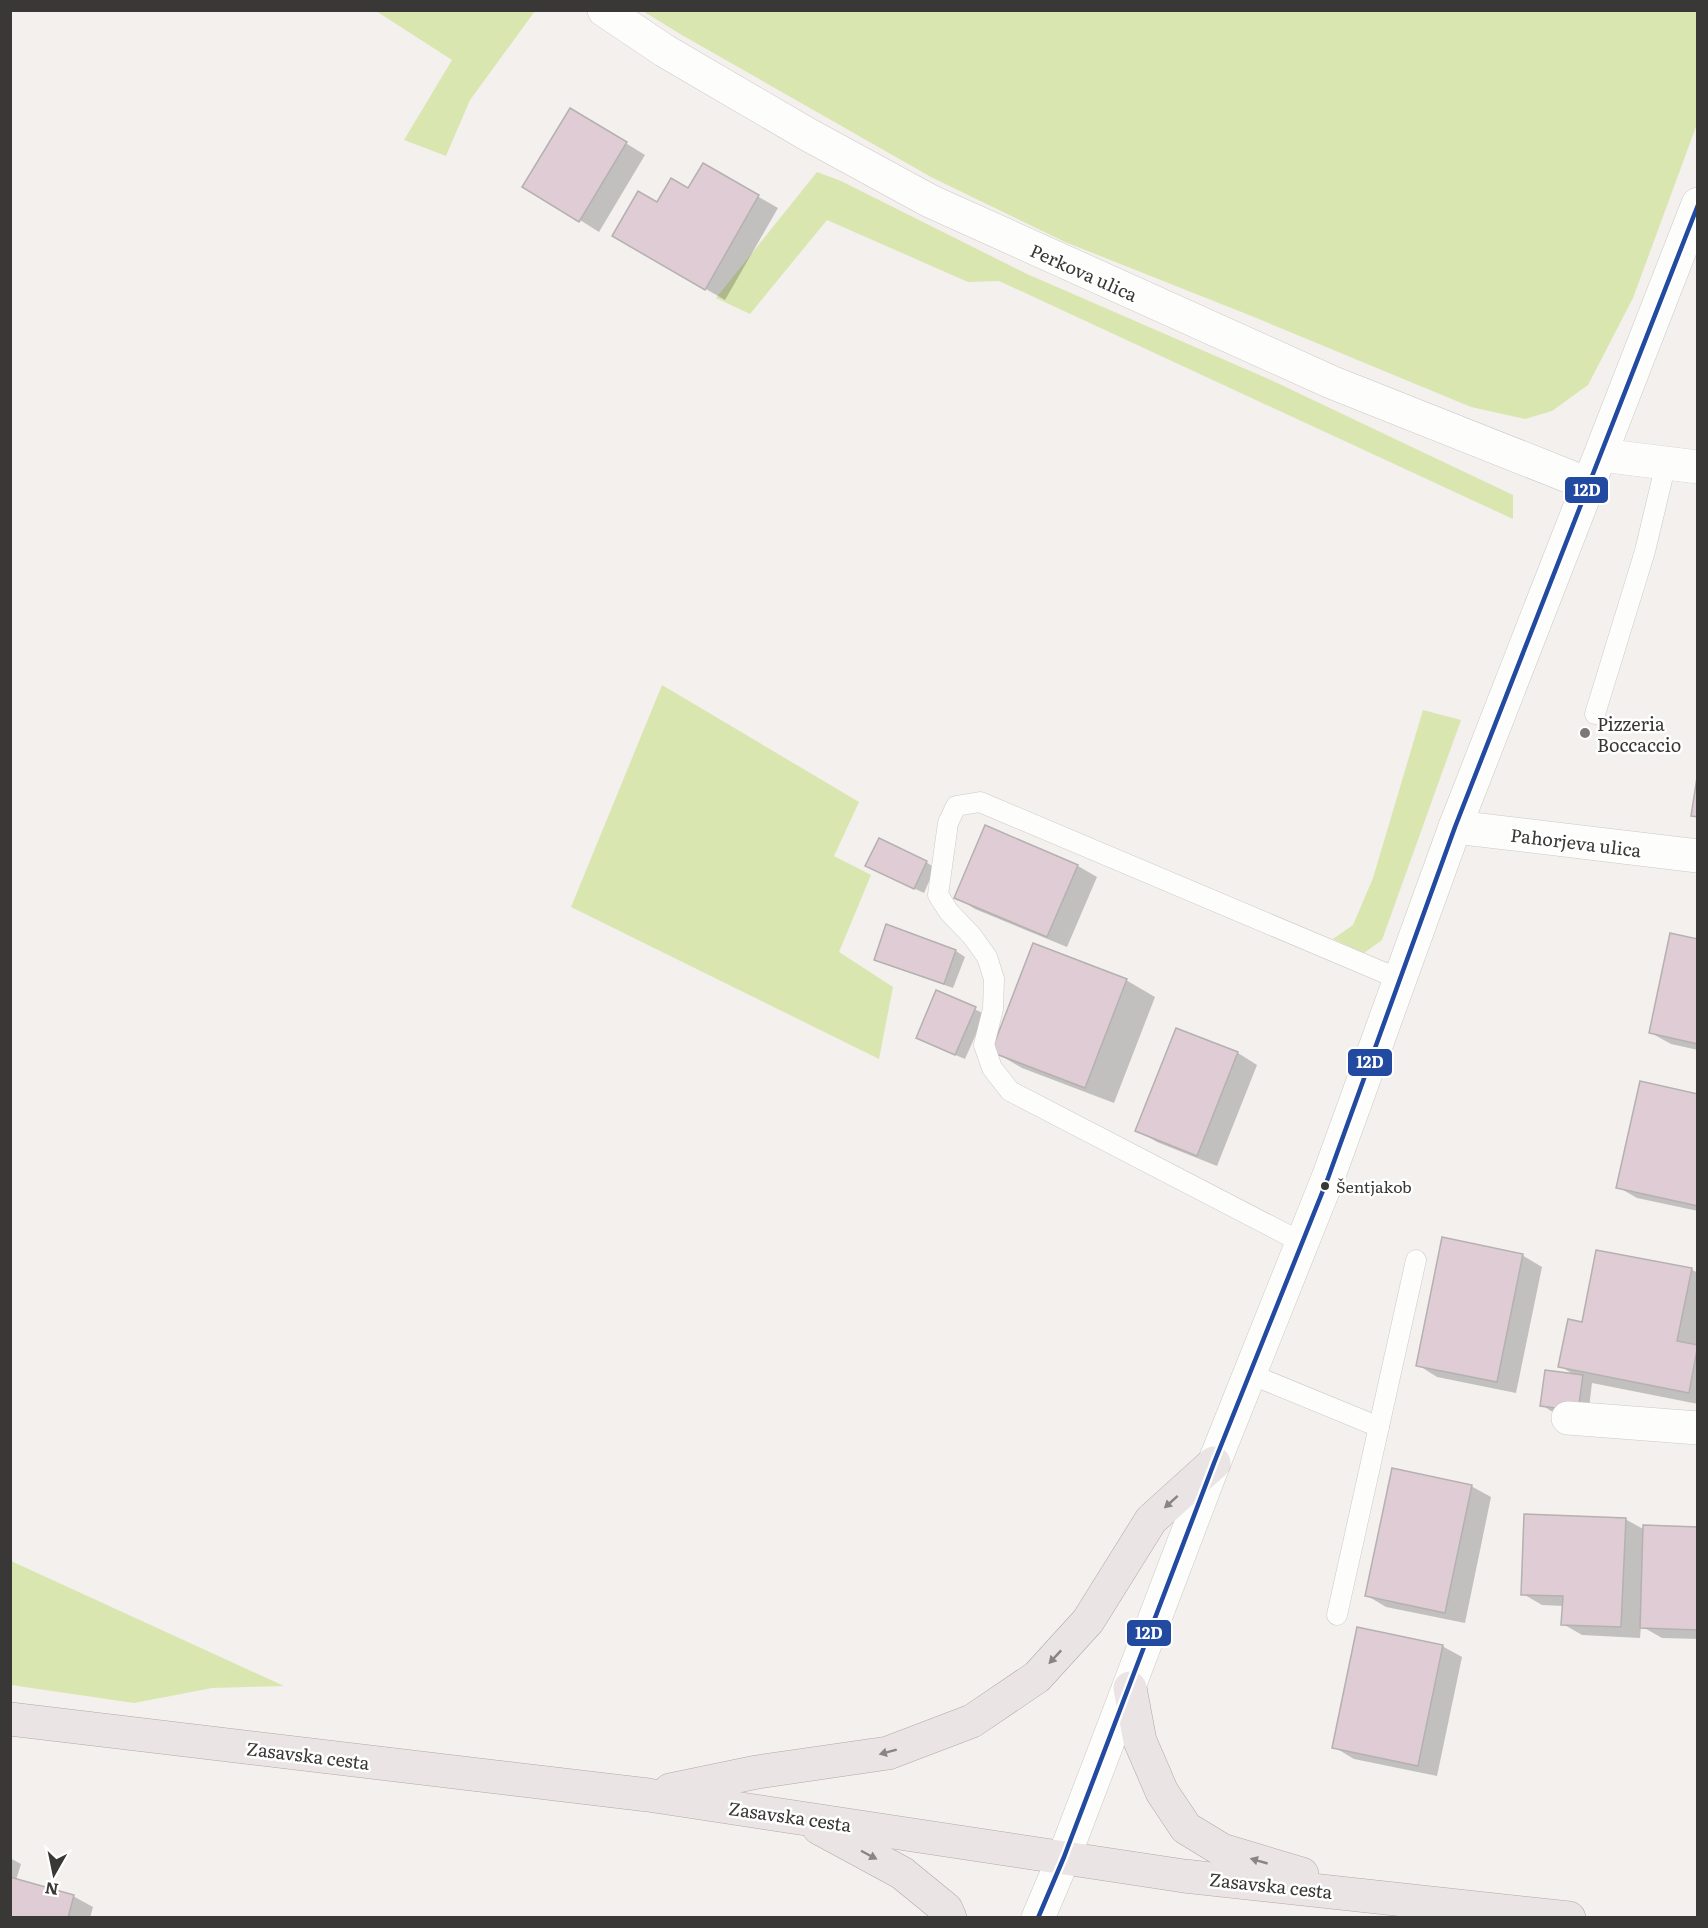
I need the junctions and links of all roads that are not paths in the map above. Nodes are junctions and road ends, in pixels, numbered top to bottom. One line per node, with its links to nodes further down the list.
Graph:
1 (604, 10): 6 (main road, Perkova ulica)
2 (1698, 204): 3 (main road)
3 (1601, 455): 4 (main road); 6 (main road)
4 (1666, 463): 5 (main road); 7 (lane)
5 (1698, 466)
6 (1588, 484): 8 (main road)
7 (1595, 714)
8 (1455, 827): 9 (main road, Pahorjeva ulica); 10 (main road)
9 (1698, 856)
10 (1399, 979): 11 (main road); 11 (lane)
11 (1303, 1243): 13 (main road)
12 (1416, 1260): 15 (lane)
13 (1250, 1374): 15 (lane); 17 (main road)
14 (1569, 1418): 16 (main road)
15 (1379, 1427): 18 (lane)
16 (1698, 1428)
17 (1214, 1463): 19 (main road); 21 (main road, one-way to 21)
18 (1337, 1615)
19 (1130, 1688): 23 (main road); 24 (main road, one-way to 19)
20 (10, 1719): 21 (main road, Zasavska cesta)
21 (648, 1795): 22 (main road, Zasavska cesta)
22 (799, 1817): 23 (main road, Zasavska cesta); 25 (main road, one-way to 25)
23 (1064, 1857): 24 (main road, Zasavska cesta); 26 (main road)
24 (1375, 1896): 27 (main road, Zasavska cesta)
25 (950, 1917)
26 (1038, 1917)
27 (1569, 1917)

